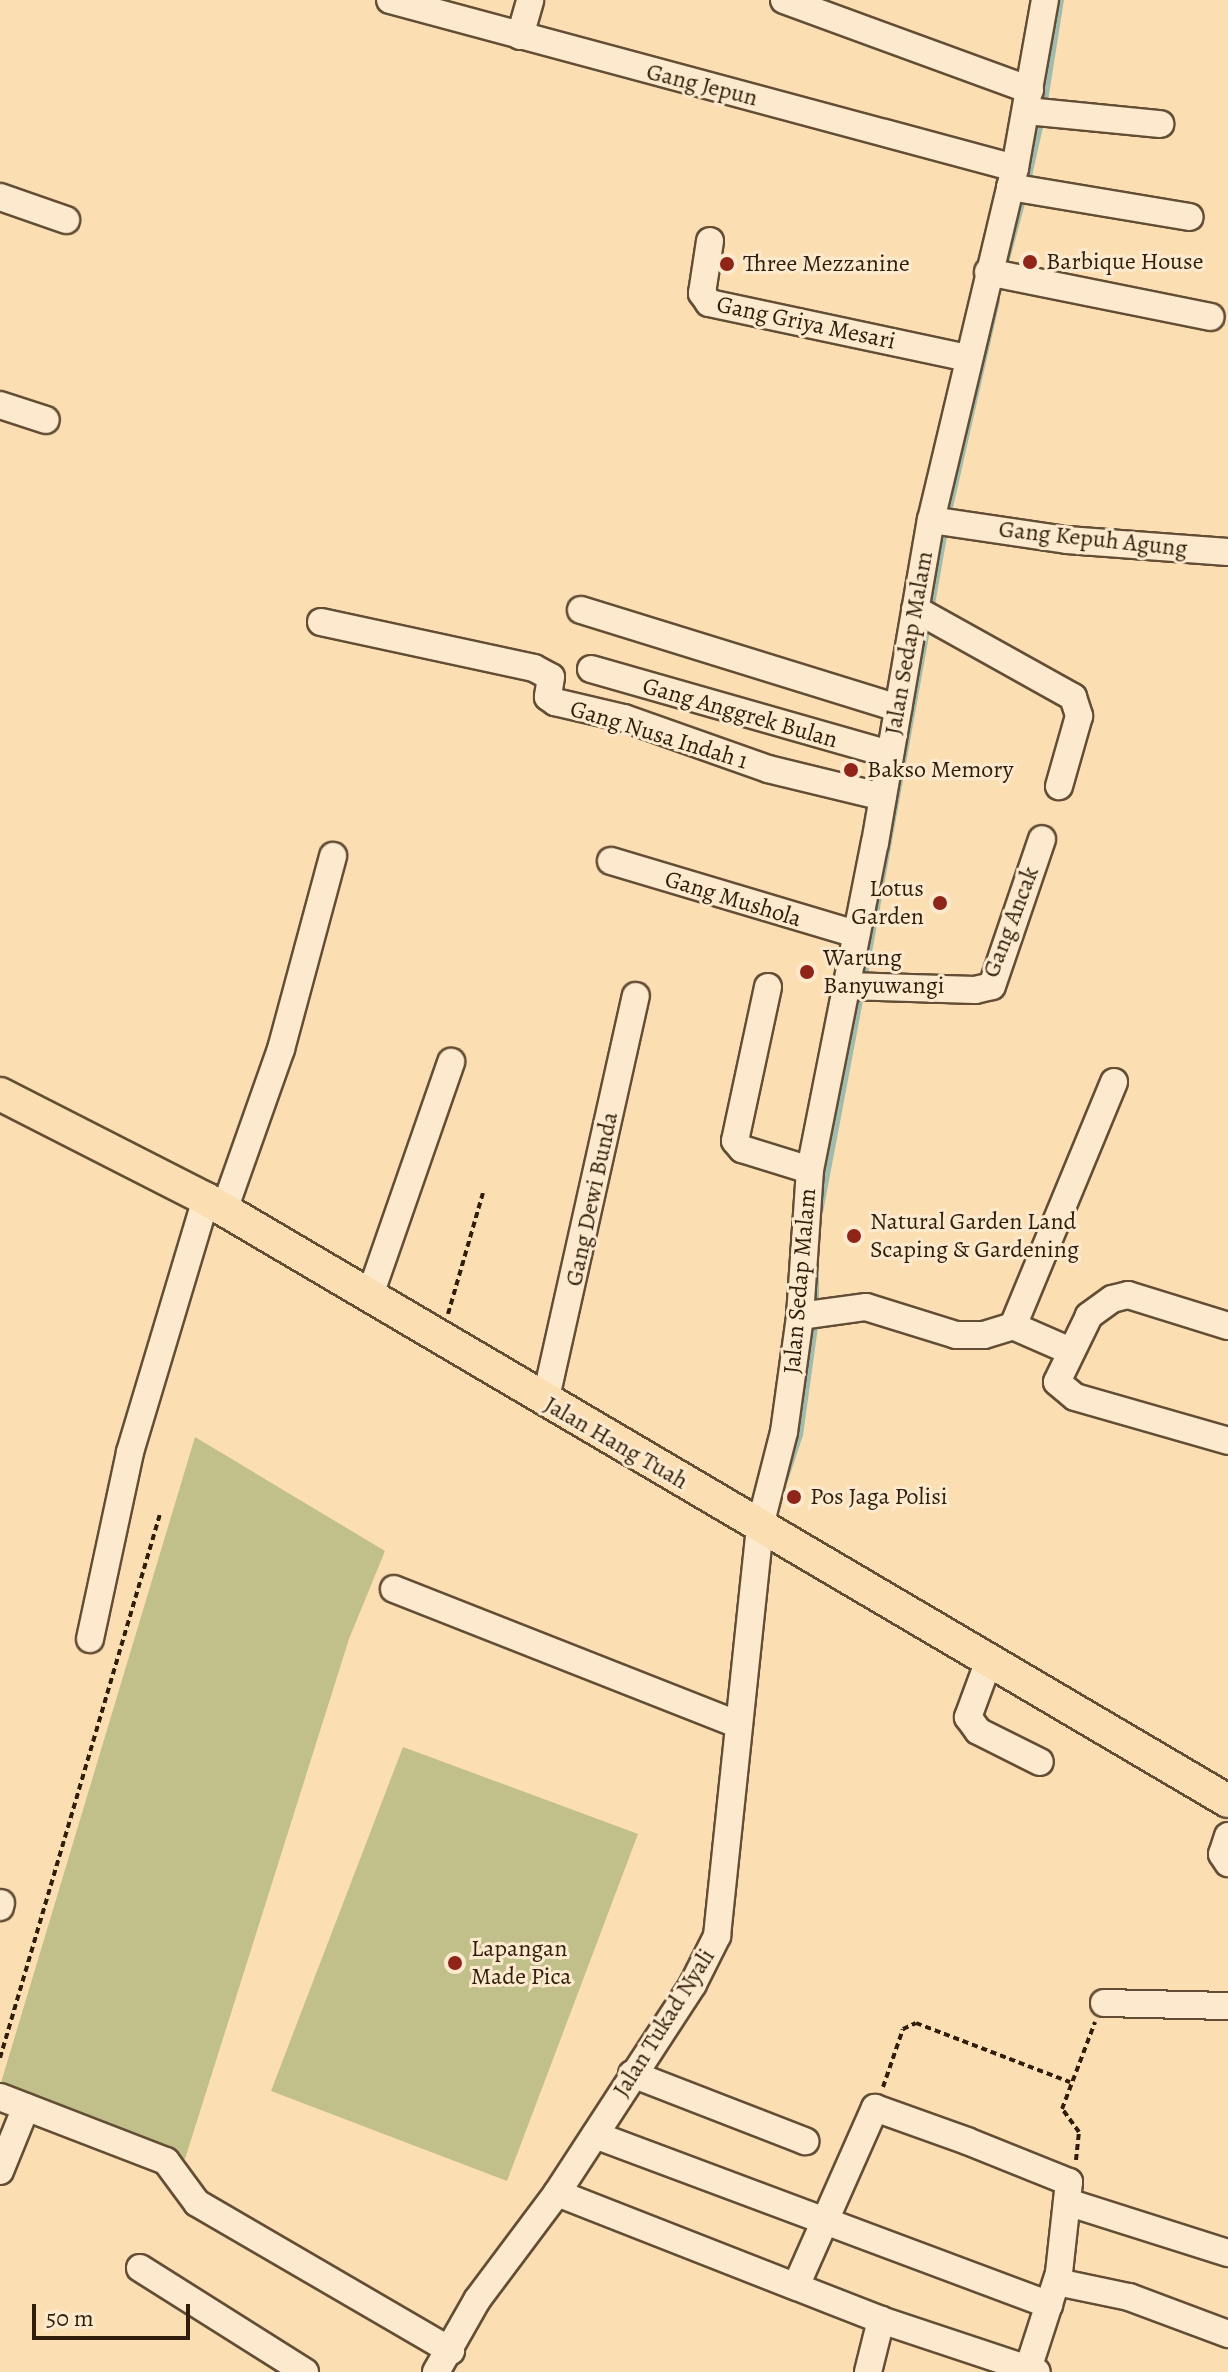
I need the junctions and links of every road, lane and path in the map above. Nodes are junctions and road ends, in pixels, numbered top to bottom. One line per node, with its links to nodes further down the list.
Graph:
1 (390, 0): 5 (street, Gang Jepun)
2 (530, 0): 5 (street)
3 (784, 0): 6 (street)
4 (1045, 0): 6 (street, Jalan Sedap Malam)
5 (520, 36): 8 (street, Gang Jepun)
6 (1035, 106): 7 (street); 8 (street, Jalan Sedap Malam)
7 (1160, 124)
8 (1018, 183): 10 (street, Gang Jepun); 13 (street, Jalan Sedap Malam)
9 (0, 197): 11 (street)
10 (1190, 217)
11 (66, 220)
12 (710, 241): 15 (street, Gang Griya Mesari)
13 (1001, 275): 14 (street); 15 (street, Jalan Sedap Malam)
14 (1211, 317)
15 (967, 358): 18 (street, Jalan Sedap Malam)
16 (0, 405): 17 (street)
17 (46, 420)
18 (943, 522): 19 (street, Gang Kepuh Agung); 21 (street, Jalan Sedap Malam)
19 (1228, 552)
20 (581, 610): 24 (street)
21 (928, 616): 24 (street, Jalan Sedap Malam); 26 (street)
22 (321, 622): 27 (street, Gang Nusa Indah 1)
23 (591, 669): 25 (street, Gang Anggrek Bulan)
24 (898, 708): 25 (street, Jalan Sedap Malam)
25 (890, 754): 27 (street, Jalan Sedap Malam)
26 (1059, 786)
27 (883, 797): 31 (street, Jalan Sedap Malam)
28 (1042, 839): 33 (street, Gang Ancak)
29 (333, 856): 40 (street)
30 (611, 861): 31 (street, Gang Mushola)
31 (856, 934): 33 (street, Jalan Sedap Malam)
32 (768, 987): 38 (street)
33 (859, 987): 38 (street, Jalan Sedap Malam)
34 (636, 996): 47 (street, Gang Dewi Bunda)
35 (451, 1062): 41 (street)
36 (1114, 1082): 43 (street)
37 (0, 1094): 40 (main road, Jalan Hang Tuah)
38 (810, 1170): 42 (street, Jalan Sedap Malam)
39 (483, 1193): 45 (path)
40 (215, 1204): 41 (main road, Jalan Hang Tuah); 52 (street)
41 (370, 1295): 45 (main road, Jalan Hang Tuah)
42 (809, 1315): 43 (street); 50 (street, Jalan Sedap Malam)
43 (1013, 1326): 46 (street)
44 (1228, 1326): 46 (street)
45 (442, 1336): 47 (main road, Jalan Hang Tuah)
46 (1068, 1350): 48 (street)
47 (545, 1402): 50 (main road, Jalan Hang Tuah)
48 (1228, 1441)
49 (160, 1514): 61 (path)
50 (760, 1526): 53 (main road, Jalan Hang Tuah); 54 (street, Jalan Tukad Nyali)
51 (394, 1589): 54 (street)
52 (90, 1639)
53 (988, 1663): 55 (street); 56 (main road, Jalan Hang Tuah)
54 (737, 1724): 62 (street, Jalan Tukad Nyali)
55 (1040, 1762)
56 (1228, 1801)
57 (1228, 1836): 58 (street)
58 (1228, 1863)
59 (1104, 2003): 60 (street); 63 (path)
60 (1228, 2006)
61 (0, 2058)
62 (632, 2074): 67 (street, Jalan Tukad Nyali); 68 (street)
63 (1070, 2082): 66 (path); 70 (path)
64 (0, 2097): 65 (street)
65 (26, 2107): 69 (street); 79 (street)
66 (875, 2108): 70 (street); 72 (street)
67 (595, 2135): 71 (street, Jalan Tukad Nyali); 72 (street)
68 (805, 2141)
69 (0, 2171)
70 (1068, 2192): 73 (street); 76 (street)
71 (557, 2193): 75 (street); 79 (street, Jalan Tukad Nyali)
72 (827, 2222): 75 (street); 76 (street)
73 (1228, 2253)
74 (140, 2268): 81 (street)
75 (796, 2286): 77 (street)
76 (1053, 2294): 78 (street); 80 (street)
77 (881, 2320): 80 (street); 82 (street)
78 (1228, 2334)
79 (443, 2362)
80 (1031, 2371)
81 (305, 2372)
82 (868, 2372)

